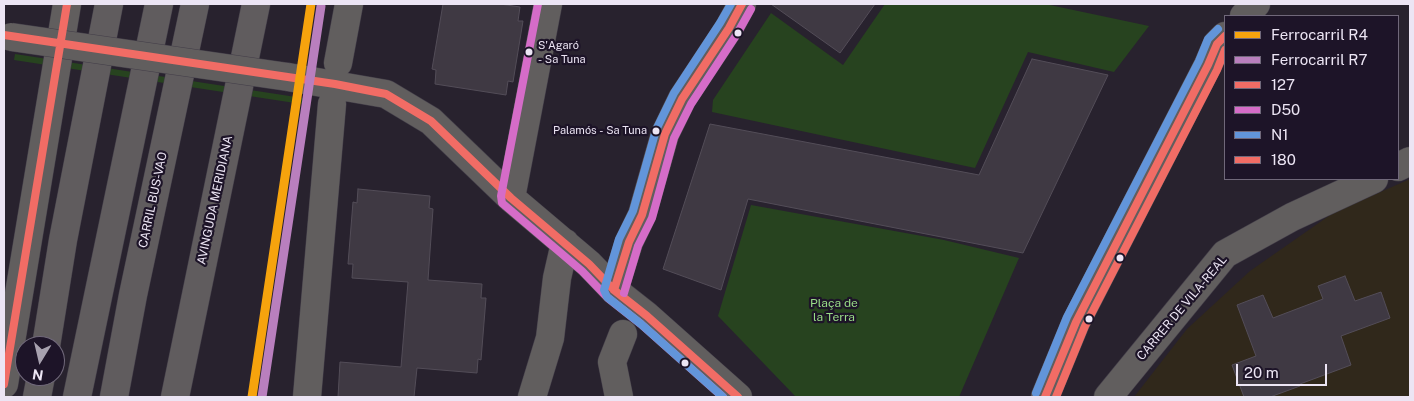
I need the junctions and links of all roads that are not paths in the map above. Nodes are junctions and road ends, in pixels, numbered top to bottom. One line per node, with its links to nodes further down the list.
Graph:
1 (67, 4): 22 (street)
2 (109, 4): 21 (highway)
3 (158, 4): 23 (highway)
4 (195, 4): 24 (highway, CARRIL BUS-VAO)
5 (256, 4): 25 (highway, AVINGUDA MERIDIANA)
6 (350, 4): 13 (street)
7 (548, 4): 17 (street)
8 (742, 4): 19 (street)
9 (1256, 4): 10 (street)
10 (1245, 15)
11 (7, 36): 13 (street, bridge)
12 (1224, 37): 30 (street)
13 (335, 84): 17 (street); 26 (street)
14 (1410, 161): 15 (street)
15 (1399, 167)
16 (1372, 180): 31 (street, CARRER DE VILA-REAL)
17 (511, 198): 18 (street)
18 (565, 243): 19 (street); 27 (street)
19 (614, 290): 29 (street)
20 (624, 334): 28 (street)
21 (48, 336)
22 (4, 384)
23 (77, 397)
24 (114, 397)
25 (175, 397)
26 (307, 397)
27 (532, 397)
28 (618, 397)
29 (738, 397)
30 (1045, 397)
31 (1108, 397)

